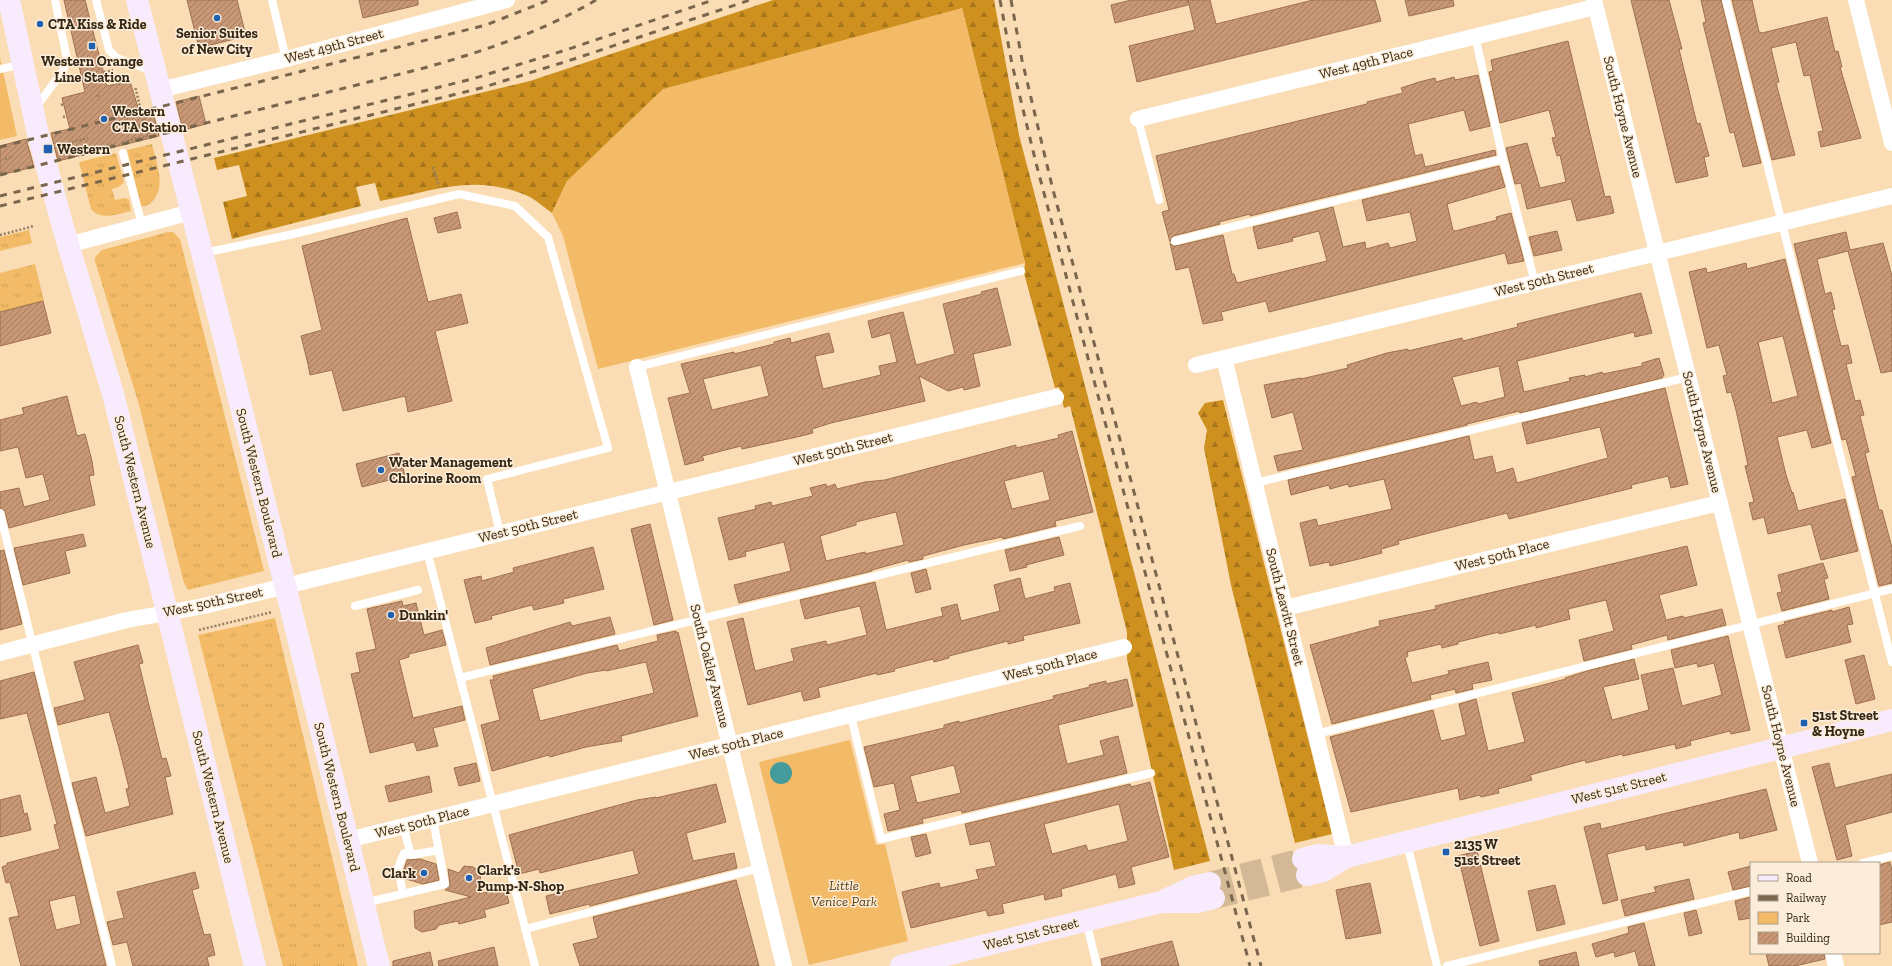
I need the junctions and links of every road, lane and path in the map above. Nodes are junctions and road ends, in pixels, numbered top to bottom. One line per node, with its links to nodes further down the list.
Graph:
1 (9, 0): 12 (street, South Western Avenue)
2 (55, 0): 22 (lane)
3 (96, 0): 18 (lane)
4 (137, 0): 18 (street, South Western Boulevard)
5 (272, 0): 11 (lane)
6 (507, 0): 11 (street, West 49th Street)
7 (1726, 0): 43 (lane)
8 (1856, 0): 30 (street)
9 (1594, 3): 10 (street, West 49th Place); 49 (street, South Hoyne Avenue)
10 (1475, 36): 25 (street, West 49th Place); 37 (lane)
11 (286, 59): 18 (street, West 49th Street)
12 (23, 64): 13 (lane); 22 (street, South Western Avenue)
13 (0, 69)
14 (113, 70): 15 (path)
15 (104, 72)
16 (75, 78): 17 (path)
17 (81, 78)
18 (157, 81): 42 (street, South Western Boulevard)
19 (135, 86): 29 (path)
20 (98, 96): 21 (path)
21 (99, 100)
22 (33, 111): 48 (street, South Western Avenue)
23 (67, 116): 24 (path)
24 (63, 117)
25 (1138, 119): 41 (lane)
26 (141, 124): 27 (path)
27 (127, 128)
28 (88, 138): 32 (path)
29 (124, 142)
30 (1892, 143)
31 (117, 144): 34 (path)
32 (58, 145)
33 (123, 153): 44 (lane)
34 (72, 155)
35 (13, 157): 36 (path)
36 (5, 159)
37 (1503, 159): 47 (lane); 52 (lane)
38 (433, 167): 40 (path)
39 (1892, 196): 43 (street, West 50th Street)
40 (441, 198): 50 (lane); 63 (lane)
41 (1159, 200)
42 (191, 212): 44 (street); 50 (street, South Western Boulevard)
43 (1782, 223): 49 (street, West 50th Street); 68 (lane)
44 (142, 225): 48 (street)
45 (34, 226): 46 (path)
46 (0, 235)
47 (1175, 240)
48 (68, 245): 72 (street, South Western Avenue)
49 (1657, 253): 52 (street, West 50th Street); 56 (street, South Hoyne Avenue)
50 (201, 254): 65 (street, South Western Boulevard)
51 (1021, 271): 55 (lane)
52 (1535, 283): 53 (street, West 50th Street)
53 (1224, 358): 54 (street, West 50th Street); 58 (street, South Leavitt Street)
54 (1196, 365)
55 (637, 367): 59 (street, South Oakley Avenue)
56 (1688, 377): 58 (lane); 60 (street, South Hoyne Avenue)
57 (1056, 397): 59 (street, West 50th Street)
58 (1255, 483): 70 (street, South Leavitt Street)
59 (667, 492): 63 (street, West 50th Street); 75 (street, South Oakley Avenue)
60 (1719, 502): 70 (street, West 50th Place); 76 (street, South Hoyne Avenue)
61 (0, 512): 78 (lane)
62 (1080, 526): 75 (lane)
63 (500, 533): 64 (street, West 50th Street)
64 (427, 551): 65 (street, West 50th Street); 82 (lane)
65 (285, 586): 72 (street, West 50th Street); 92 (street, South Western Boulevard)
66 (1892, 589): 68 (lane)
67 (418, 590): 69 (lane)
68 (1875, 593): 76 (lane); 81 (lane)
69 (354, 606)
70 (1285, 608): 85 (street, South Leavitt Street)
71 (266, 609): 74 (path)
72 (167, 612): 78 (street, West 50th Street); 110 (street, South Western Avenue)
73 (274, 612): 74 (path)
74 (267, 613): 77 (path)
75 (699, 620): 82 (lane); 86 (street, South Oakley Avenue)
76 (1750, 625): 85 (lane); 87 (street, South Hoyne Avenue)
77 (199, 630)
78 (33, 644): 80 (street, West 50th Street); 109 (lane)
79 (1124, 647): 83 (street, West 50th Place)
80 (0, 652)
81 (1892, 662)
82 (460, 678): 89 (lane)
83 (851, 716): 86 (street, West 50th Place); 88 (lane)
84 (1892, 720): 87 (street, West 51st Street)
85 (1316, 734): 96 (street, South Leavitt Street)
86 (730, 746): 89 (street, West 50th Place); 101 (street, South Oakley Avenue)
87 (1781, 748): 93 (street, West 51st Street); 98 (street, South Hoyne Avenue)
88 (1151, 773)
89 (493, 804): 90 (street, West 50th Place); 107 (lane)
90 (433, 819): 91 (street, West 50th Place); 94 (lane)
91 (403, 826): 92 (street, West 50th Place); 95 (lane)
92 (348, 840): 105 (street, South Western Boulevard)
93 (1406, 841): 96 (street, West 51st Street); 116 (lane)
94 (439, 850): 95 (lane); 104 (lane)
95 (411, 856): 104 (lane)
96 (1346, 856): 100 (street, West 51st Street)
97 (1892, 856): 99 (lane)
98 (1810, 862)
99 (1867, 862)
100 (1305, 867)
101 (760, 868): 107 (lane); 113 (street, South Oakley Avenue)
102 (1212, 890): 106 (street, West 51st Street)
103 (1750, 890): 117 (lane)
104 (403, 894): 105 (lane)
105 (364, 904): 111 (street, South Western Boulevard)
106 (1086, 921): 114 (street, West 51st Street); 115 (lane)
107 (525, 929): 112 (lane)
108 (1832, 954): 118 (street)
109 (112, 966)
110 (255, 966)
111 (379, 966)
112 (535, 966)
113 (784, 966)
114 (900, 966)
115 (1097, 966)
116 (1437, 966)
117 (1447, 966)
118 (1836, 966)

